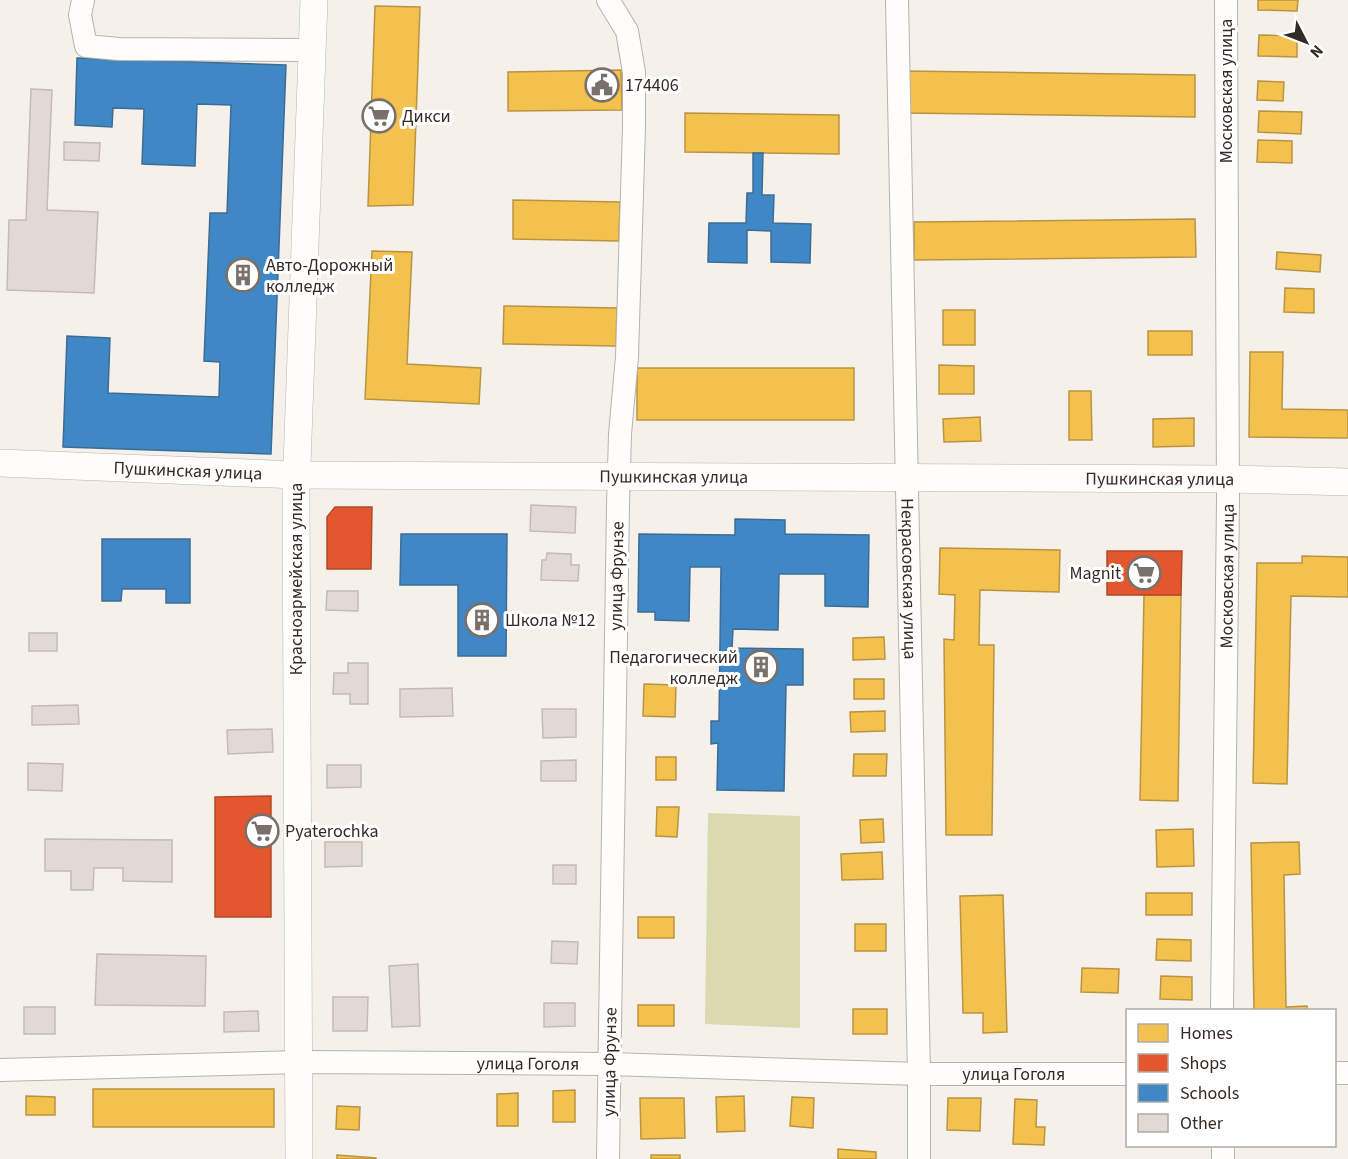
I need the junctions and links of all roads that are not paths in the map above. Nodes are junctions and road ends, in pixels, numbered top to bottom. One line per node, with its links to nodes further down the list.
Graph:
1 (83, 0): 6 (street)
2 (314, 0): 6 (main road, Красноармейская улица)
3 (608, 0): 9 (street, улица Фрунзе)
4 (897, 0): 10 (street, Некрасовская улица)
5 (1226, 0): 11 (street, Московская улица)
6 (312, 50): 8 (main road, Красноармейская улица)
7 (0, 463): 8 (main road, Пушкинская улица)
8 (296, 475): 9 (main road, Пушкинская улица); 14 (main road, Красноармейская улица)
9 (618, 476): 10 (main road, Пушкинская улица); 15 (street, улица Фрунзе)
10 (906, 478): 11 (main road, Пушкинская улица); 17 (street, Некрасовская улица)
11 (1228, 479): 12 (main road, Пушкинская улица); 13 (street, Московская улица)
12 (1348, 482)
13 (1222, 1009)
14 (299, 1062): 15 (street, улица Гоголя); 16 (street, улица Гоголя); 19 (main road, Красноармейская улица)
15 (610, 1064): 17 (street, улица Гоголя); 20 (street, улица Фрунзе)
16 (0, 1070)
17 (919, 1074): 18 (street, улица Гоголя); 21 (street, Некрасовская улица)
18 (1126, 1074)
19 (299, 1159)
20 (608, 1159)
21 (919, 1159)

